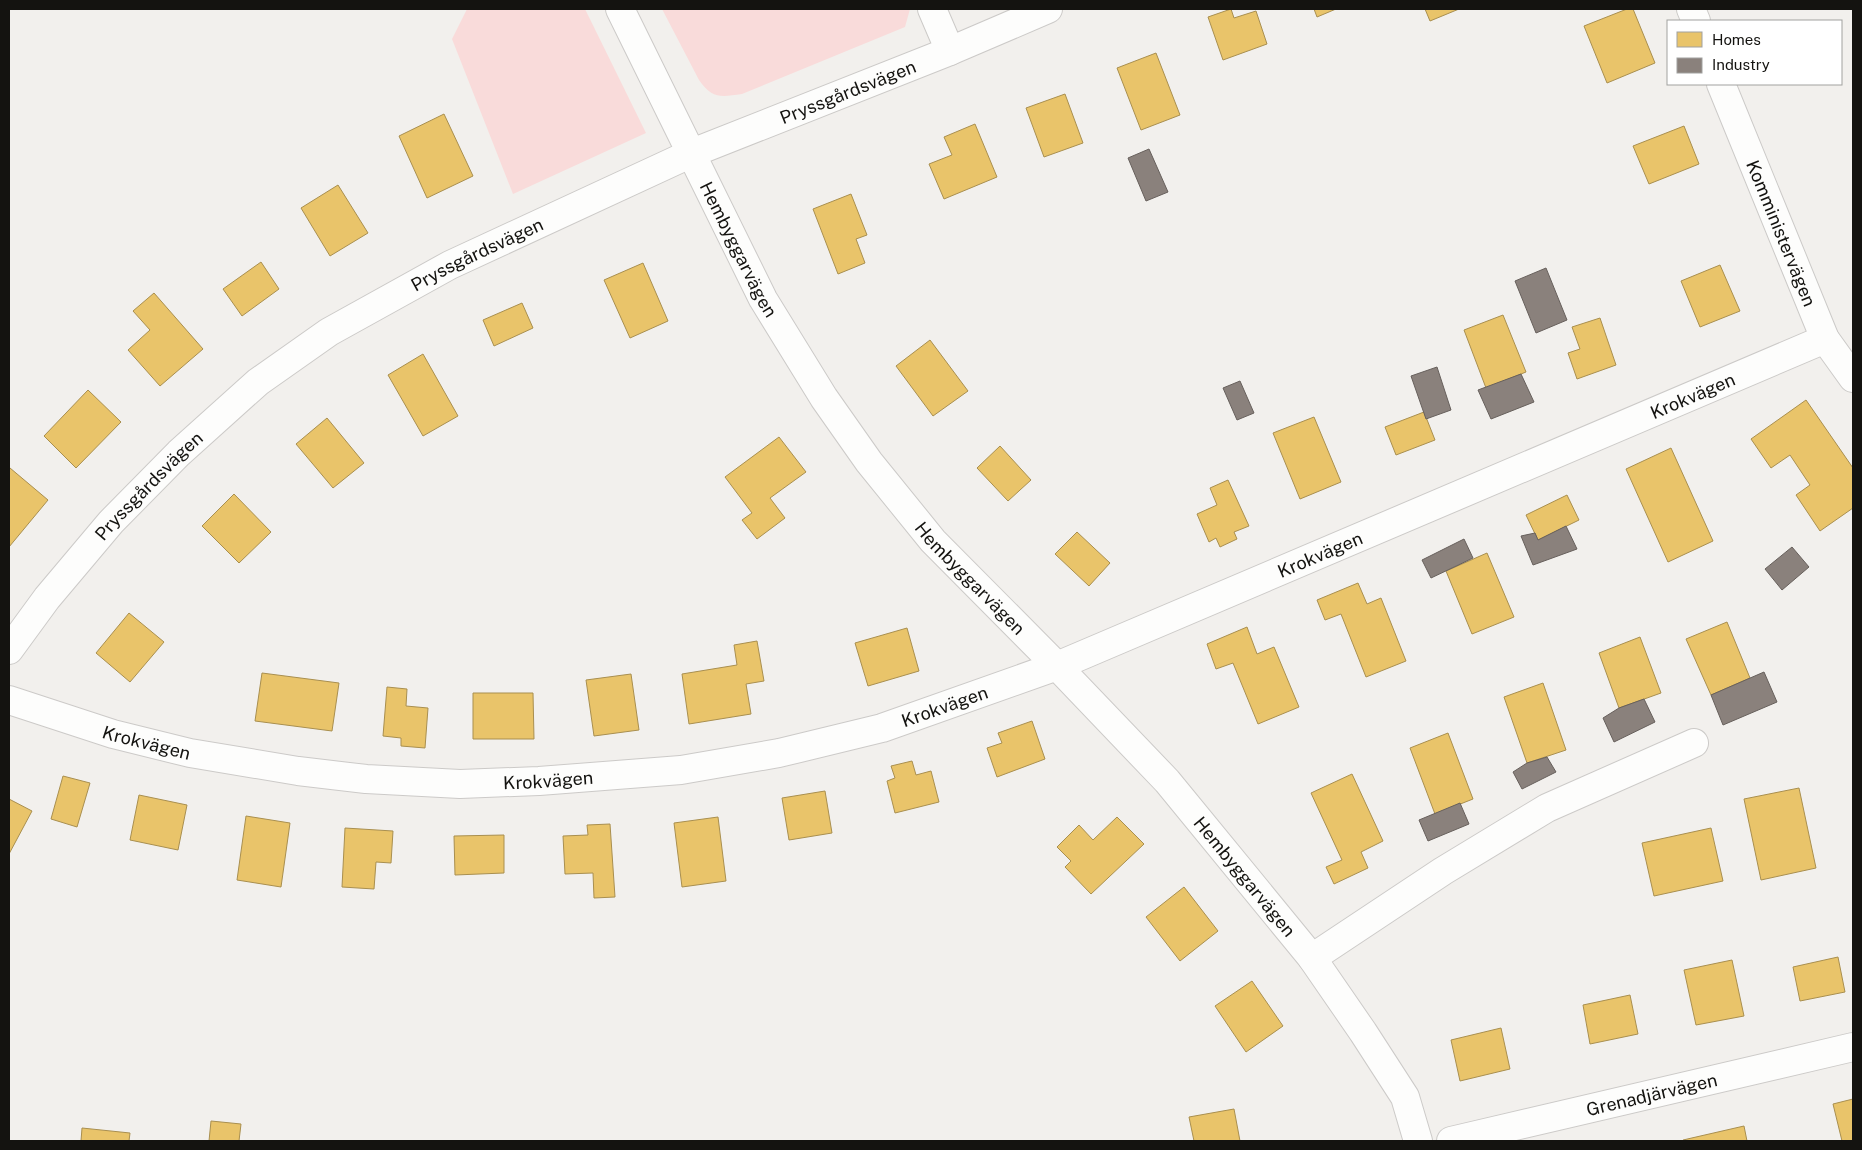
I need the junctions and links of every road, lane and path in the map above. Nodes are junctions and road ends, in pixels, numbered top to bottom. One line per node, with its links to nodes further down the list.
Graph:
1 (620, 9): 6 (street, Hembyggarvägen)
2 (932, 9): 4 (street)
3 (1048, 9): 4 (street, Pryssgårdsvägen)
4 (950, 52): 6 (street, Pryssgårdsvägen)
5 (1721, 85): 7 (street, Komministervägen)
6 (692, 153): 9 (street, Pryssgårdsvägen); 10 (street, Hembyggarvägen)
7 (1825, 339): 8 (street, Komministervägen); 10 (street, Krokvägen)
8 (1853, 378)
9 (9, 650)
10 (1057, 666): 11 (street, Krokvägen); 13 (street, Hembyggarvägen)
11 (9, 700)
12 (1694, 743): 13 (street)
13 (1312, 958): 15 (street, Hembyggarvägen)
14 (1853, 1047): 16 (street, Grenadjärvägen)
15 (1418, 1141)
16 (1451, 1141)

